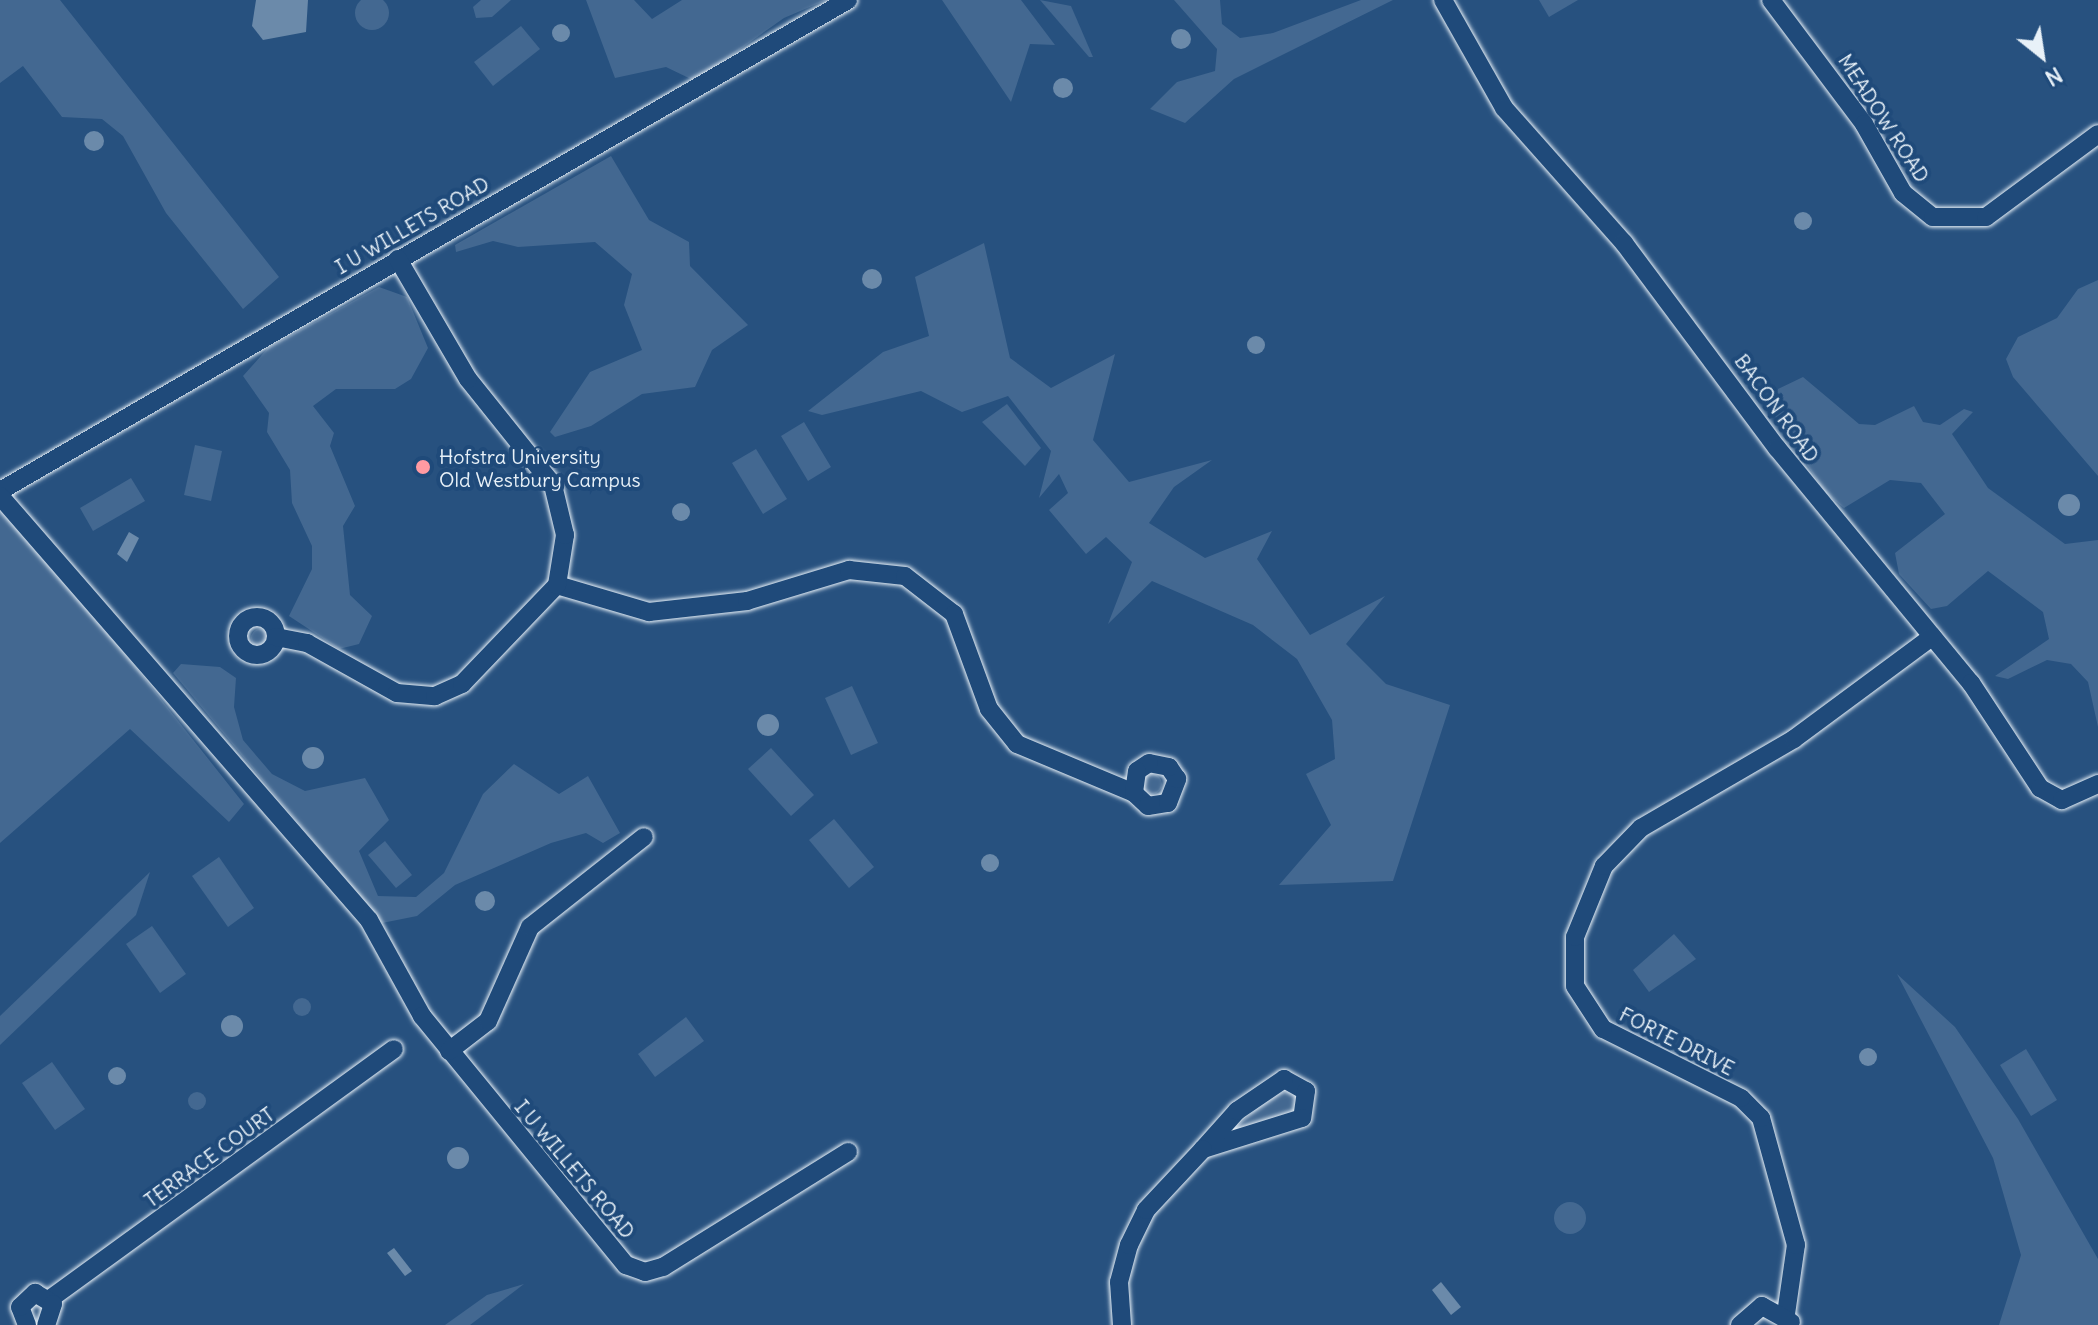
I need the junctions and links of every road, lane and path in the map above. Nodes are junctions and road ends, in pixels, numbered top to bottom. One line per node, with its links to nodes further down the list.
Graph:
1 (848, 0): 5 (street, I U WILLETS ROAD)
2 (1443, 0): 9 (street, BACON ROAD)
3 (1771, 0): 4 (street, MEADOW ROAD)
4 (2098, 134)
5 (398, 259): 6 (street, I U WILLETS ROAD); 7 (street)
6 (0, 494): 14 (street, I U WILLETS ROAD)
7 (557, 585): 8 (street); 11 (street)
8 (276, 637)
9 (1932, 637): 10 (street, BACON ROAD); 18 (street, FORTE DRIVE)
10 (2098, 784)
11 (1134, 793)
12 (644, 837): 14 (street)
13 (394, 1049): 17 (street, TERRACE COURT)
14 (449, 1051): 16 (street, I U WILLETS ROAD)
15 (1203, 1149): 15 (street); 21 (street)
16 (848, 1152)
17 (50, 1299): 19 (street, TERRACE COURT); 20 (street)
18 (1789, 1320): 22 (street, FORTE DRIVE)
19 (18, 1323)
20 (46, 1325)
21 (1122, 1325)
22 (1740, 1325)

